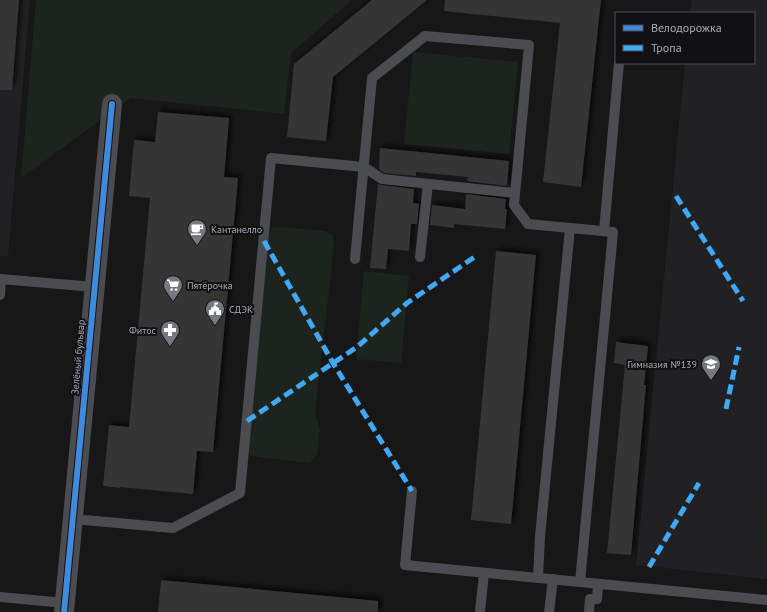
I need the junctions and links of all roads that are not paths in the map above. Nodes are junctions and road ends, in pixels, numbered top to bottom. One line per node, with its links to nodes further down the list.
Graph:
1 (619, 64): 7 (lane)
2 (112, 104): 11 (street, Зелёный бульвар)
3 (364, 167): 4 (lane); 5 (lane); 9 (lane); 14 (lane)
4 (428, 184): 5 (lane); 8 (lane)
5 (515, 193): 6 (lane)
6 (570, 228): 7 (lane); 16 (lane)
7 (604, 231): 18 (lane)
8 (420, 257)
9 (355, 259)
10 (1, 279): 11 (lane); 12 (lane)
11 (94, 287): 14 (street, Зелёный бульвар)
12 (0, 295)
13 (412, 490): 15 (lane)
14 (73, 519): 22 (street, Зелёный бульвар)
15 (484, 573): 16 (lane); 23 (lane)
16 (538, 578): 17 (lane)
17 (553, 579): 18 (lane); 24 (lane)
18 (580, 582): 19 (lane)
19 (598, 584): 21 (lane); 25 (lane)
20 (0, 597): 22 (lane)
21 (767, 600)
22 (64, 607)
23 (480, 612)
24 (550, 612)
25 (589, 612)

